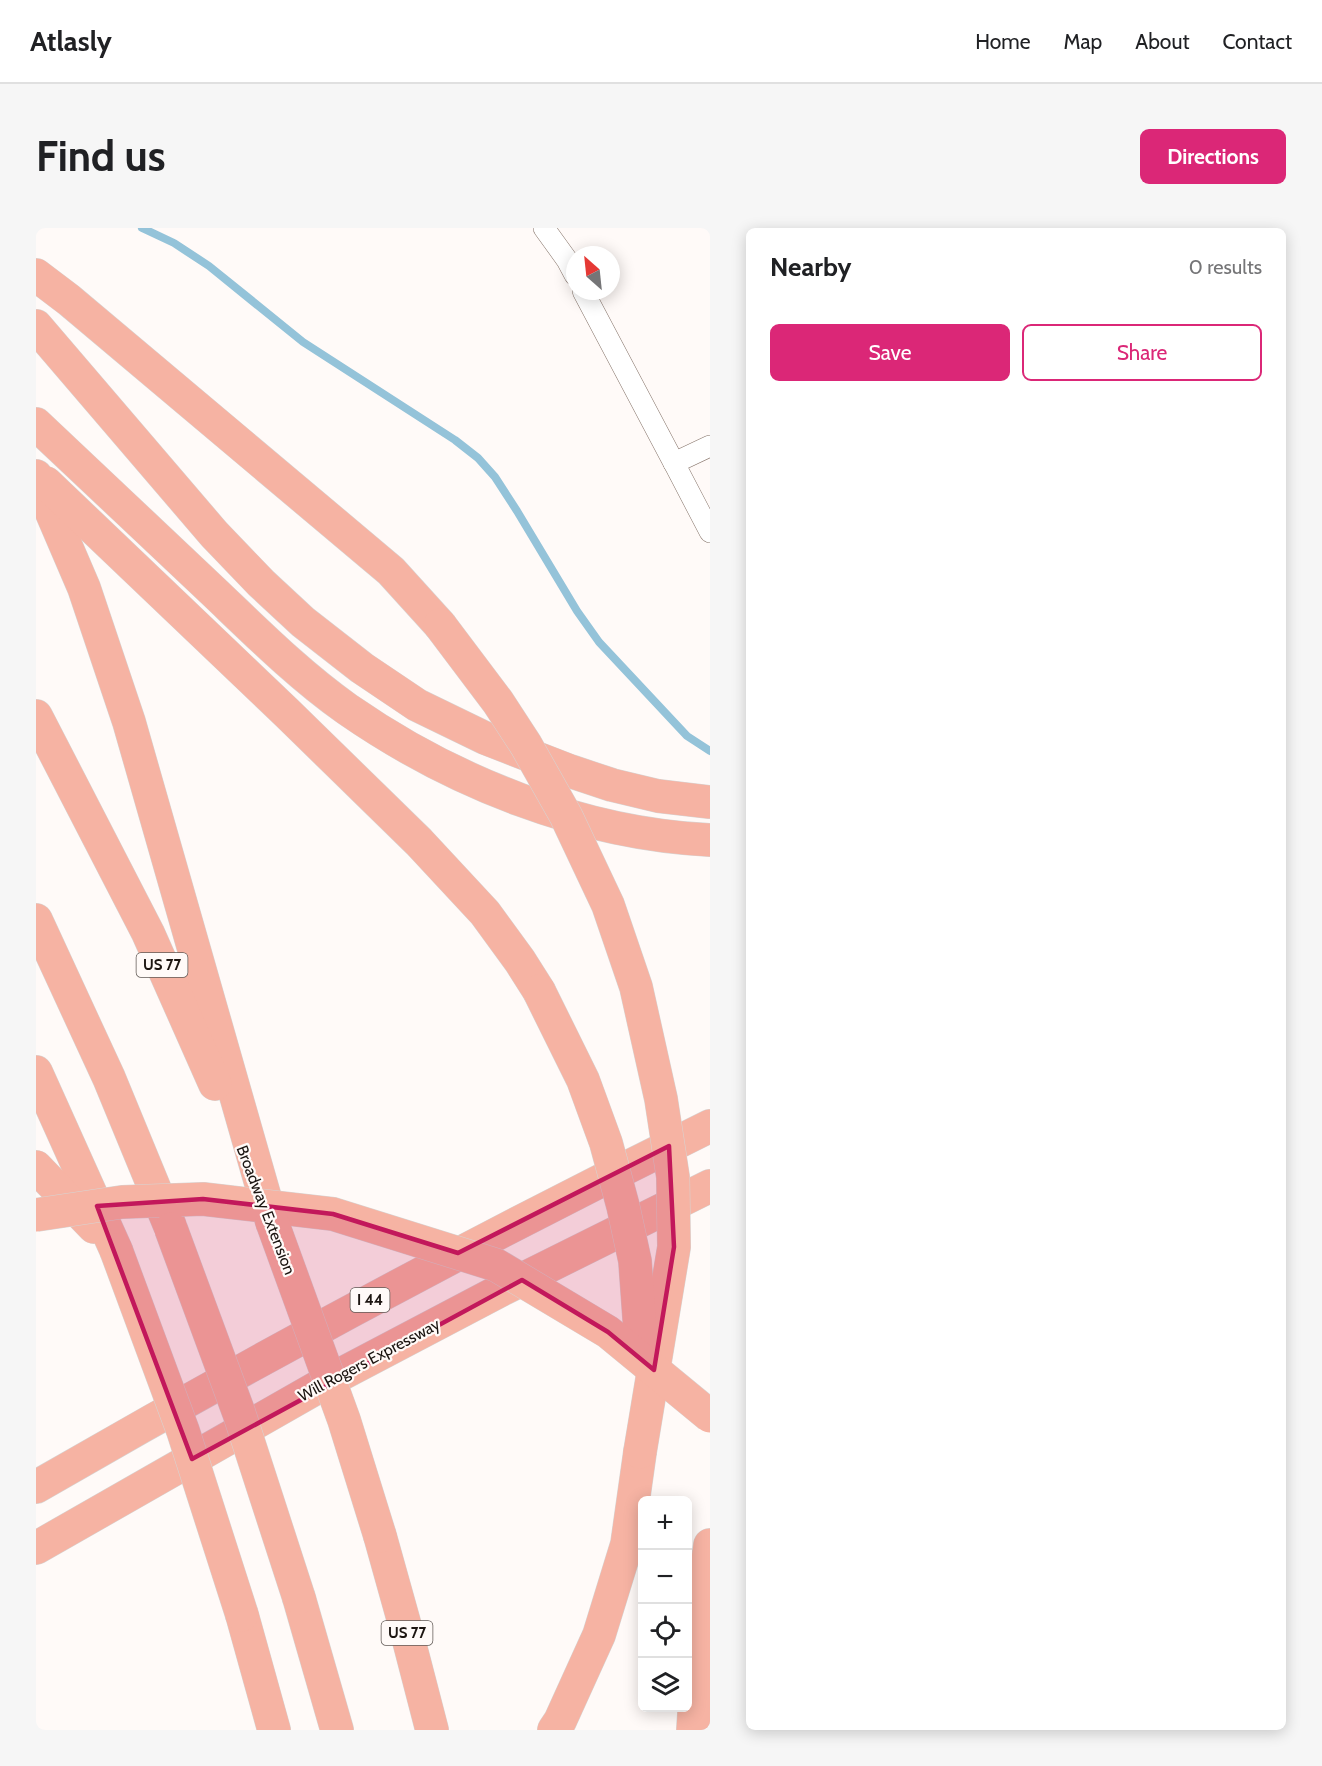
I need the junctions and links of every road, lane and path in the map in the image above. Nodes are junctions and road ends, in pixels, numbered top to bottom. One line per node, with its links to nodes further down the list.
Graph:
1 (544, 228): 2 (street)
2 (566, 259)
3 (36, 275): 23 (highway, bridge)
4 (588, 300): 8 (street)
5 (36, 326): 12 (highway)
6 (36, 424): 13 (highway)
7 (710, 446): 8 (street)
8 (674, 463): 10 (street)
9 (36, 475): 20 (highway); 23 (highway, bridge)
10 (710, 532)
11 (36, 716): 20 (highway, Broadway Extension / US 77)
12 (710, 802)
13 (710, 840)
14 (36, 921): 28 (highway, bridge)
15 (36, 1072): 21 (highway)
16 (710, 1126): 24 (highway, I 44)
17 (36, 1167): 21 (highway)
18 (710, 1186): 26 (highway, Will Rogers Expressway)
19 (36, 1215): 22 (highway, bridge)
20 (272, 1222): 29 (highway, Broadway Extension / US 77, bridge)
21 (116, 1250): 27 (highway, bridge)
22 (710, 1416)
23 (640, 1452): 30 (highway)
24 (36, 1487)
25 (710, 1545): 31 (highway)
26 (36, 1548)
27 (274, 1730)
28 (337, 1730)
29 (432, 1730)
30 (554, 1730)
31 (693, 1730)

